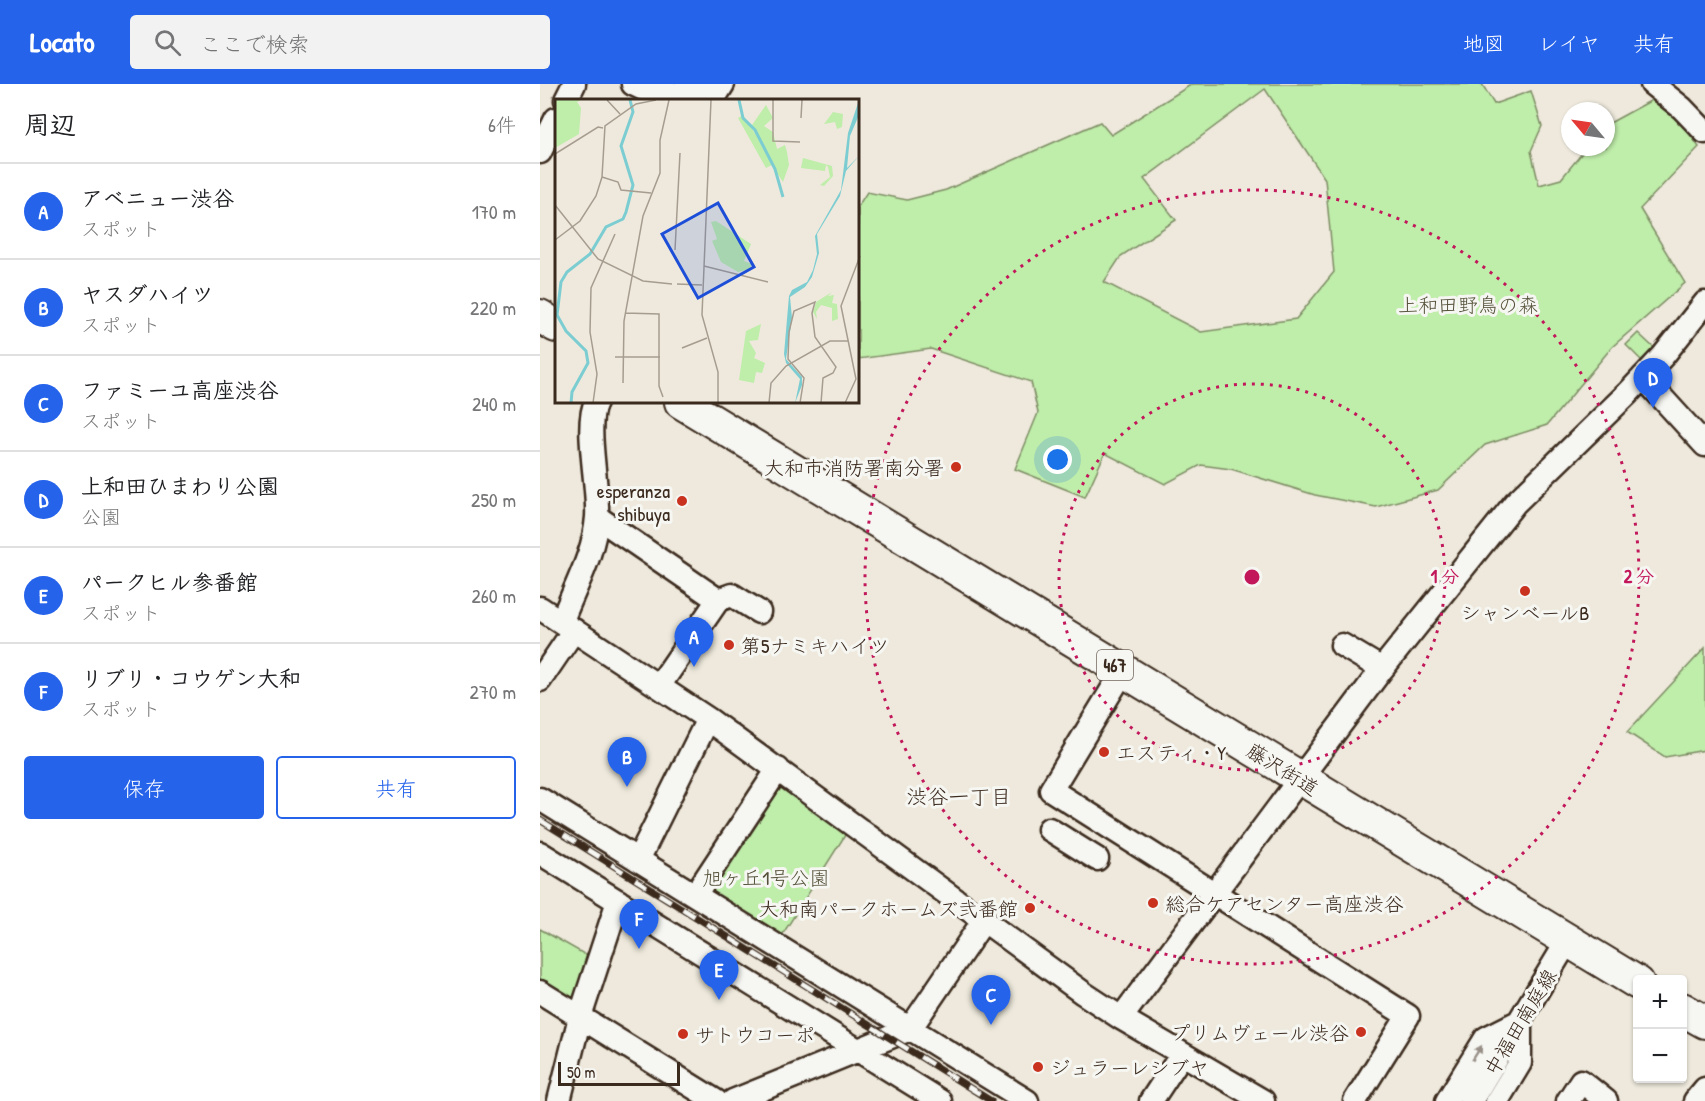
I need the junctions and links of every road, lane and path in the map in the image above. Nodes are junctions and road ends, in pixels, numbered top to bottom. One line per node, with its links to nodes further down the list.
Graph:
1 (574, 84): 6 (street)
2 (633, 84): 3 (street)
3 (706, 84)
4 (723, 84): 7 (street)
5 (1652, 84): 9 (street)
6 (566, 99)
7 (714, 99)
8 (555, 121): 10 (street)
9 (1705, 132)
10 (540, 152)
11 (1705, 303): 14 (street)
12 (540, 316): 13 (highway)
13 (555, 325)
14 (1643, 377): 17 (street); 24 (street)
15 (596, 404): 18 (street)
16 (684, 404): 25 (highway, 藤沢街道 / 467)
17 (1705, 445)
18 (597, 517): 19 (street); 22 (street)
19 (718, 600): 21 (street); 27 (street)
20 (540, 608): 22 (street)
21 (759, 612)
22 (568, 625): 26 (street); 27 (street)
23 (1342, 645): 24 (street)
24 (1382, 669): 30 (street)
25 (1124, 670): 30 (highway, 藤沢街道 / 467); 32 (street)
26 (540, 680)
27 (659, 686): 28 (street)
28 (708, 719): 29 (street); 37 (street)
29 (778, 769): 39 (street); 41 (street)
30 (1300, 779): 38 (street); 42 (highway, 藤沢街道 / 467)
31 (540, 799): 37 (street)
32 (1091, 816): 34 (street); 38 (street)
33 (1049, 829): 34 (street)
34 (1074, 844): 36 (street)
35 (540, 853): 40 (street)
36 (1096, 859)
37 (638, 860): 39 (street)
38 (1214, 894): 47 (street); 61 (street)
39 (695, 895): 50 (street)
40 (618, 901): 46 (street); 51 (street)
41 (984, 920): 47 (street); 50 (street)
42 (1567, 942): 43 (highway, 藤沢街道 / 467); 48 (street, 中福田南庭線)
43 (1633, 980)
44 (540, 992): 46 (street)
45 (1687, 1011): 49 (highway)
46 (580, 1017): 54 (street); 55 (street)
47 (1121, 1018): 52 (street)
48 (1520, 1021): 62 (street, one-way to 48); 63 (street, 中福田南庭線); 64 (street)
49 (1705, 1022)
50 (910, 1029): 51 (street); 58 (street)
51 (859, 1050): 56 (street); 57 (street)
52 (1182, 1054): 59 (street); 60 (street)
53 (1705, 1089): 67 (street)
54 (559, 1101)
55 (716, 1101)
56 (733, 1101)
57 (940, 1101)
58 (1027, 1101)
59 (1151, 1101)
60 (1263, 1101)
61 (1355, 1101)
62 (1447, 1101)
63 (1472, 1101)
64 (1497, 1101)
65 (1568, 1101): 66 (street)
66 (1606, 1101)
67 (1695, 1101)

